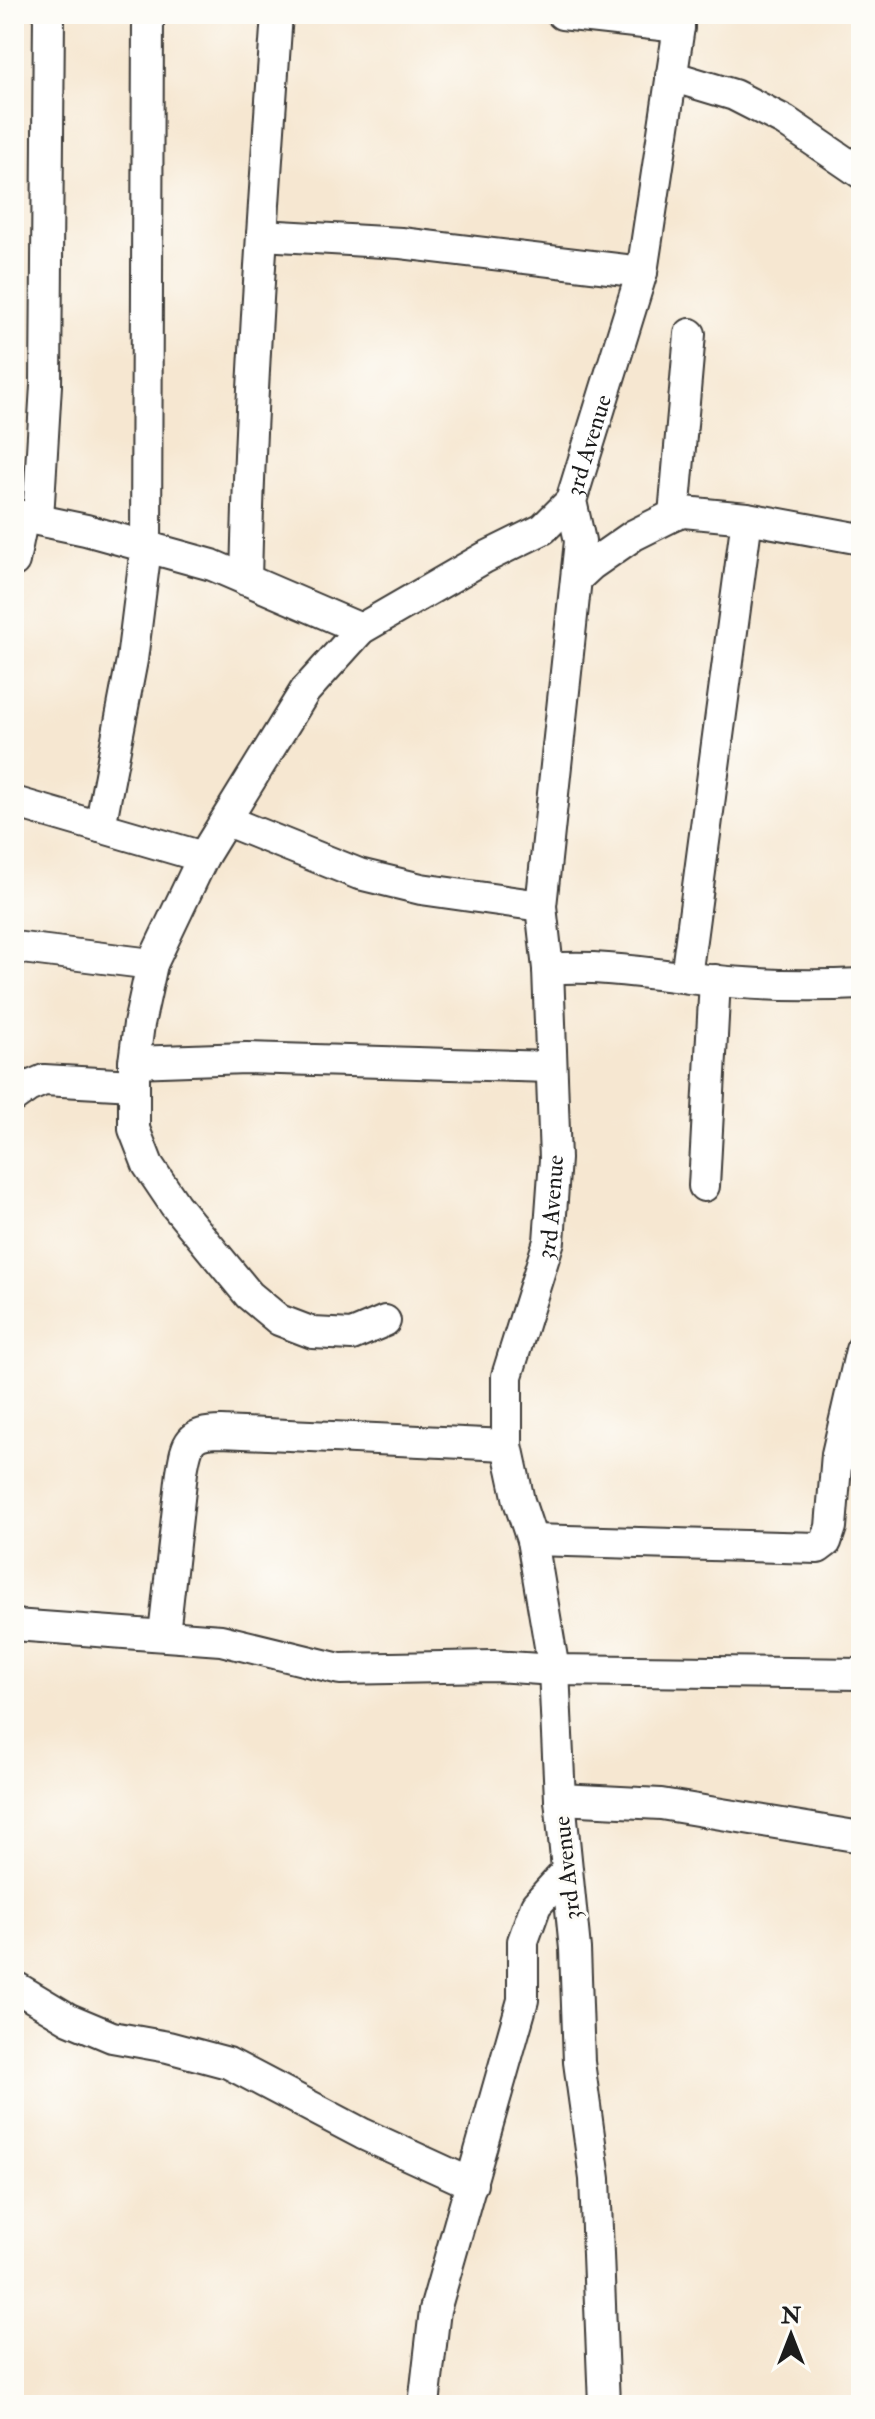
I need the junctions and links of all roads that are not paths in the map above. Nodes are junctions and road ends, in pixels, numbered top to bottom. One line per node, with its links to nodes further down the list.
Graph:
1 (49, 14): 13 (street)
2 (148, 14): 16 (street)
3 (277, 14): 8 (street)
4 (562, 14): 5 (street)
5 (679, 21): 6 (street, 3rd Avenue)
6 (671, 76): 7 (street); 9 (street, 3rd Avenue)
7 (861, 173)
8 (262, 235): 9 (street); 19 (street)
9 (642, 272): 11 (street, 3rd Avenue)
10 (690, 334): 12 (street)
11 (571, 501): 18 (street, 3rd Avenue); 20 (street)
12 (674, 515): 14 (street); 18 (street)
13 (25, 517): 16 (street); 17 (street)
14 (747, 518): 15 (street); 29 (street)
15 (861, 539)
16 (146, 548): 19 (street); 23 (street)
17 (14, 561)
18 (577, 578): 25 (street, 3rd Avenue)
19 (246, 580): 20 (street)
20 (361, 629): 22 (street)
21 (14, 802): 23 (street)
22 (227, 821): 24 (street); 25 (street)
23 (100, 827): 24 (street)
24 (203, 857): 27 (street)
25 (541, 906): 28 (street, 3rd Avenue)
26 (14, 947): 27 (street)
27 (152, 964): 32 (street)
28 (548, 969): 29 (street); 31 (street, 3rd Avenue)
29 (700, 979): 30 (street); 34 (street)
30 (861, 984)
31 (551, 1067): 32 (street); 37 (street, 3rd Avenue)
32 (134, 1073): 33 (street); 35 (street)
33 (14, 1097)
34 (704, 1186)
35 (385, 1321)
36 (861, 1350): 38 (street)
37 (507, 1445): 38 (street, 3rd Avenue); 40 (street)
38 (532, 1540): 41 (street, 3rd Avenue)
39 (14, 1625): 40 (street)
40 (164, 1634): 41 (street)
41 (554, 1670): 42 (street); 43 (street, 3rd Avenue)
42 (861, 1674)
43 (560, 1799): 44 (street); 45 (street, 3rd Avenue)
44 (861, 1837)
45 (567, 1871): 47 (street); 49 (street, 3rd Avenue)
46 (14, 1986): 47 (street)
47 (472, 2184): 48 (street)
48 (424, 2405)
49 (604, 2405)

